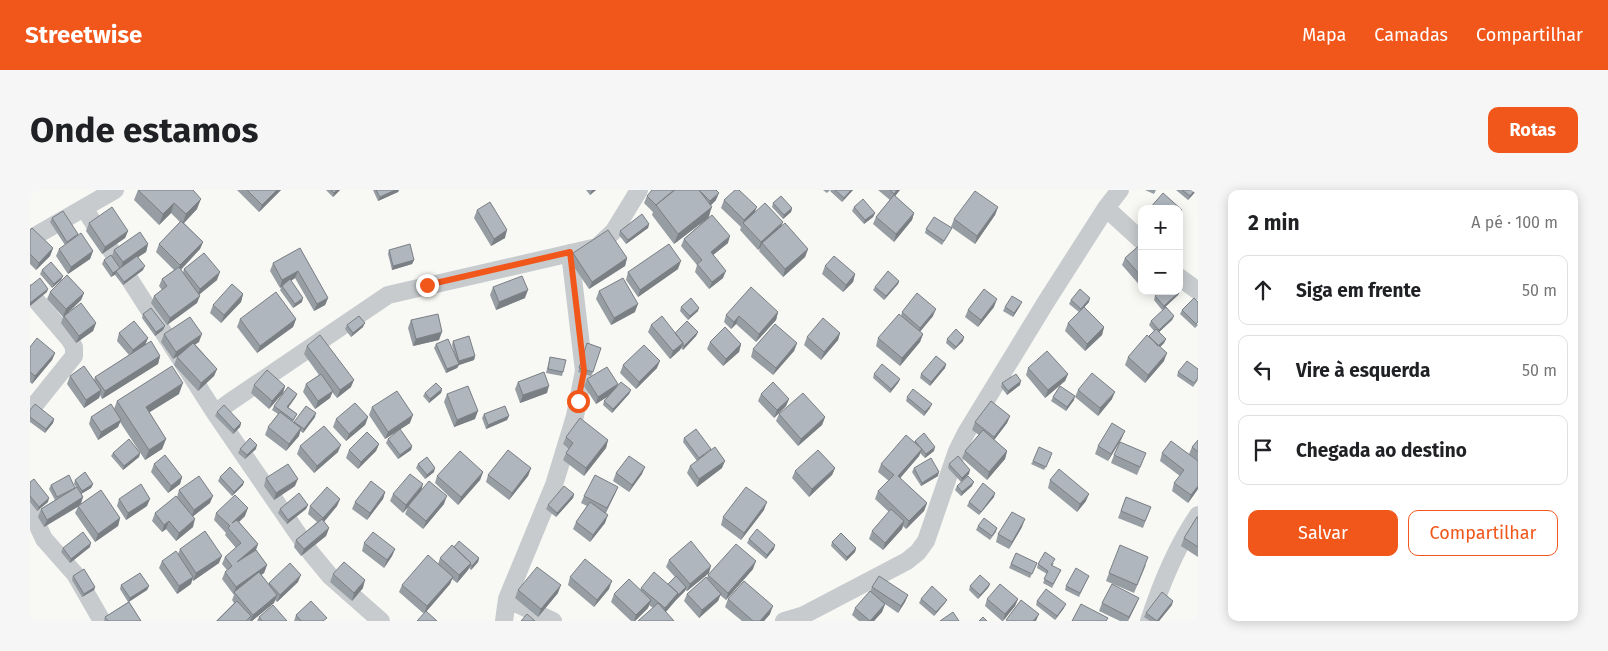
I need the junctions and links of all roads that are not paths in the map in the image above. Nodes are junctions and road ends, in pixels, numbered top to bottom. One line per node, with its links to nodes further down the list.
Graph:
1 (115, 190): 4 (street)
2 (639, 190): 8 (street)
3 (1120, 190): 5 (street)
4 (84, 208): 7 (street); 13 (street)
5 (1106, 208): 6 (street); 21 (street)
6 (1138, 238)
7 (30, 239)
8 (570, 252): 13 (street); 16 (street)
9 (1183, 280): 10 (street)
10 (1198, 291)
11 (30, 293): 12 (street)
12 (30, 412)
13 (216, 413): 18 (street)
14 (30, 509): 17 (street)
15 (1198, 514): 22 (street)
16 (507, 599): 19 (street); 20 (street)
17 (102, 621)
18 (381, 621)
19 (504, 621)
20 (553, 621)
21 (784, 621)
22 (1148, 621)

